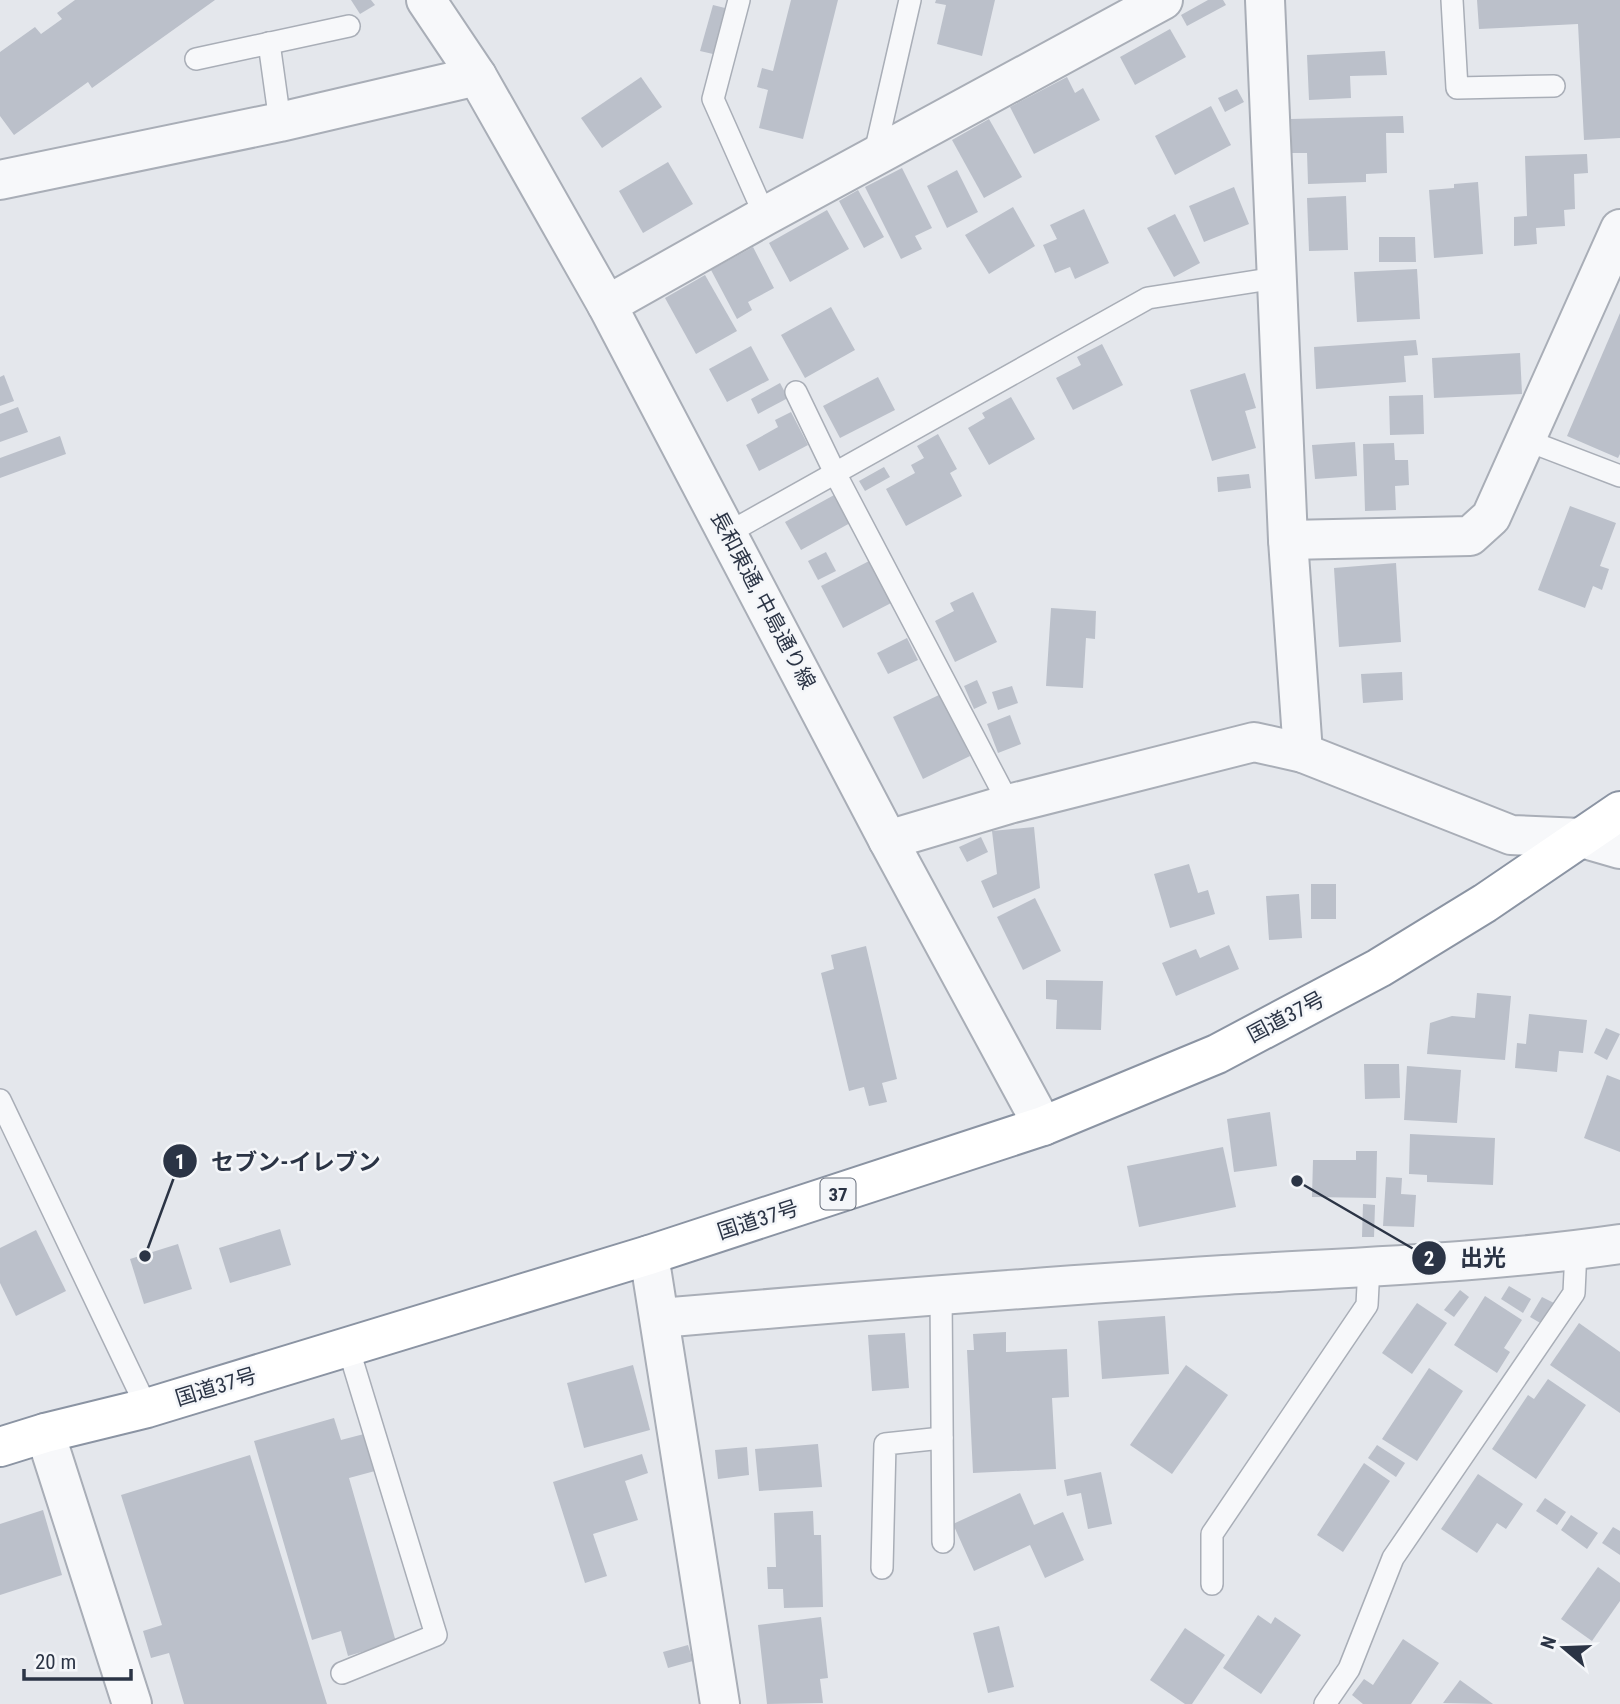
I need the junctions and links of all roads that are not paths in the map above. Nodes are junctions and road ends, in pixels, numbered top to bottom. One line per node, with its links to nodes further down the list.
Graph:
1 (426, 0): 10 (street, 長和東通, 中島通り線)
2 (739, 0): 15 (lane)
3 (910, 0): 13 (lane)
4 (1163, 0): 13 (street)
5 (1265, 0): 17 (street)
6 (1452, 0): 11 (lane)
7 (349, 26): 8 (lane)
8 (270, 43): 9 (lane); 12 (lane)
9 (196, 59)
10 (477, 76): 12 (street); 18 (street, 長和東通, 中島通り線)
11 (1554, 86)
12 (280, 122): 14 (street)
13 (874, 157): 15 (street)
14 (0, 180)
15 (765, 216): 18 (street)
16 (1620, 229): 20 (street)
17 (1276, 278): 21 (lane); 24 (street)
18 (607, 305): 23 (street, 長和東通, 中島通り線)
19 (796, 392): 21 (lane)
20 (1525, 440): 22 (lane); 24 (street)
21 (835, 472): 23 (lane); 26 (lane)
22 (1620, 476)
23 (728, 533): 29 (street, 長和東通, 中島通り線)
24 (1288, 540): 25 (street)
25 (1303, 753): 26 (street); 28 (street)
26 (1009, 804): 29 (street)
27 (1620, 811): 28 (highway, 国道37号 / 37)
28 (1583, 838): 30 (street); 32 (highway, 国道37号 / 37)
29 (888, 840): 32 (street, 長和東通, 中島通り線)
30 (1620, 849)
31 (0, 1100): 40 (lane)
32 (1044, 1126): 35 (highway, 国道37号 / 37)
33 (1620, 1244): 34 (street)
34 (1576, 1250): 36 (street); 50 (lane)
35 (649, 1255): 38 (street); 39 (highway, 国道37号 / 37)
36 (1369, 1266): 37 (street); 46 (lane)
37 (941, 1294): 38 (street); 42 (lane)
38 (660, 1318): 49 (street)
39 (348, 1348): 40 (highway, 国道37号 / 37); 47 (lane)
40 (147, 1408): 41 (highway, 国道37号 / 37)
41 (45, 1433): 43 (highway, 国道37号 / 37); 48 (street)
42 (942, 1438): 44 (lane); 45 (lane)
43 (0, 1447)
44 (943, 1542)
45 (882, 1568)
46 (1212, 1584)
47 (342, 1673)
48 (132, 1704)
49 (720, 1704)
50 (1325, 1704)

